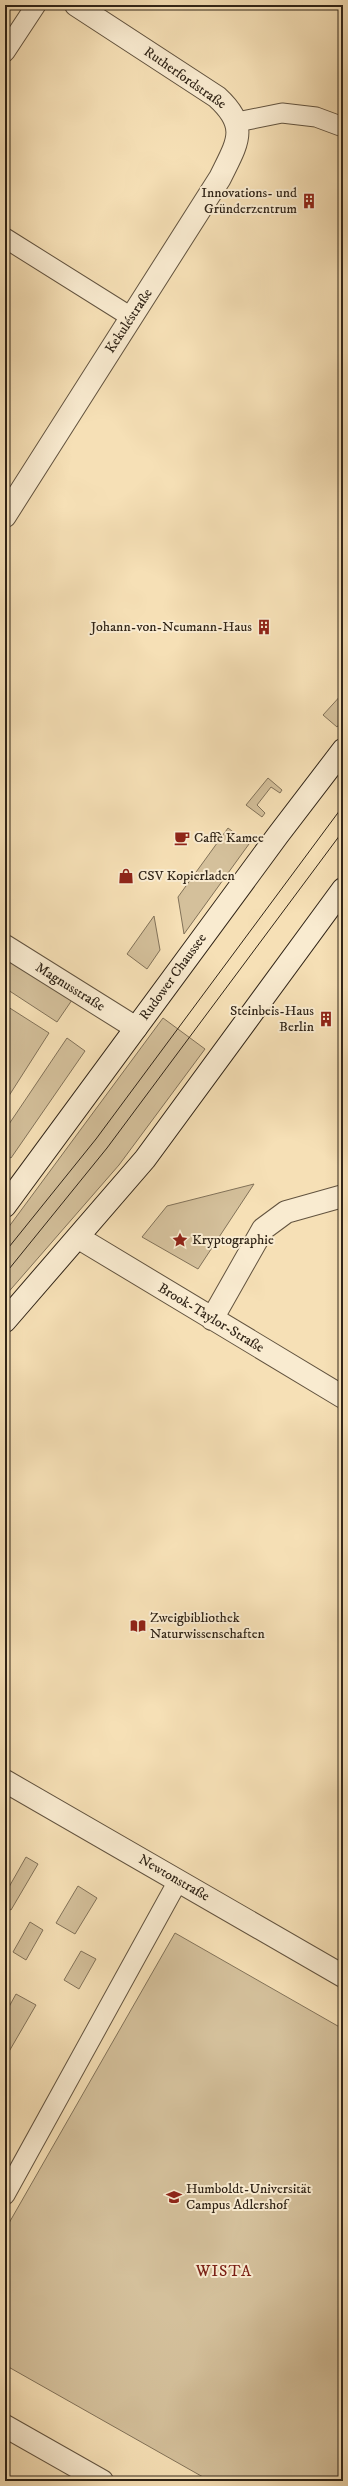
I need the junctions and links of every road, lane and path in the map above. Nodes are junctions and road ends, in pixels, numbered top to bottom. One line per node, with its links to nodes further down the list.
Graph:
1 (36, 5): 3 (lane)
2 (87, 8): 4 (street, Rutherfordstraße)
3 (5, 52)
4 (237, 122): 5 (lane, Rutherfordstraße); 7 (street, Kekuléstraße)
5 (343, 127)
6 (5, 238): 7 (lane)
7 (131, 317): 8 (street, Kekuléstraße)
8 (5, 516)
9 (343, 750): 12 (street, Rudower Chaussee)
10 (343, 889): 15 (street)
11 (5, 946): 12 (street, Magnusstraße)
12 (136, 1028): 14 (street, Rudower Chaussee)
13 (343, 1196): 16 (street)
14 (5, 1206)
15 (79, 1238): 16 (street, Brook-Taylor-Straße); 17 (street)
16 (212, 1319): 18 (street, Brook-Taylor-Straße)
17 (5, 1320)
18 (343, 1397)
19 (5, 1781): 20 (street, Newtonstraße)
20 (178, 1880): 21 (street, Newtonstraße); 22 (lane)
21 (343, 1976)
22 (5, 2195)
23 (5, 2426): 24 (street)
24 (102, 2481)

